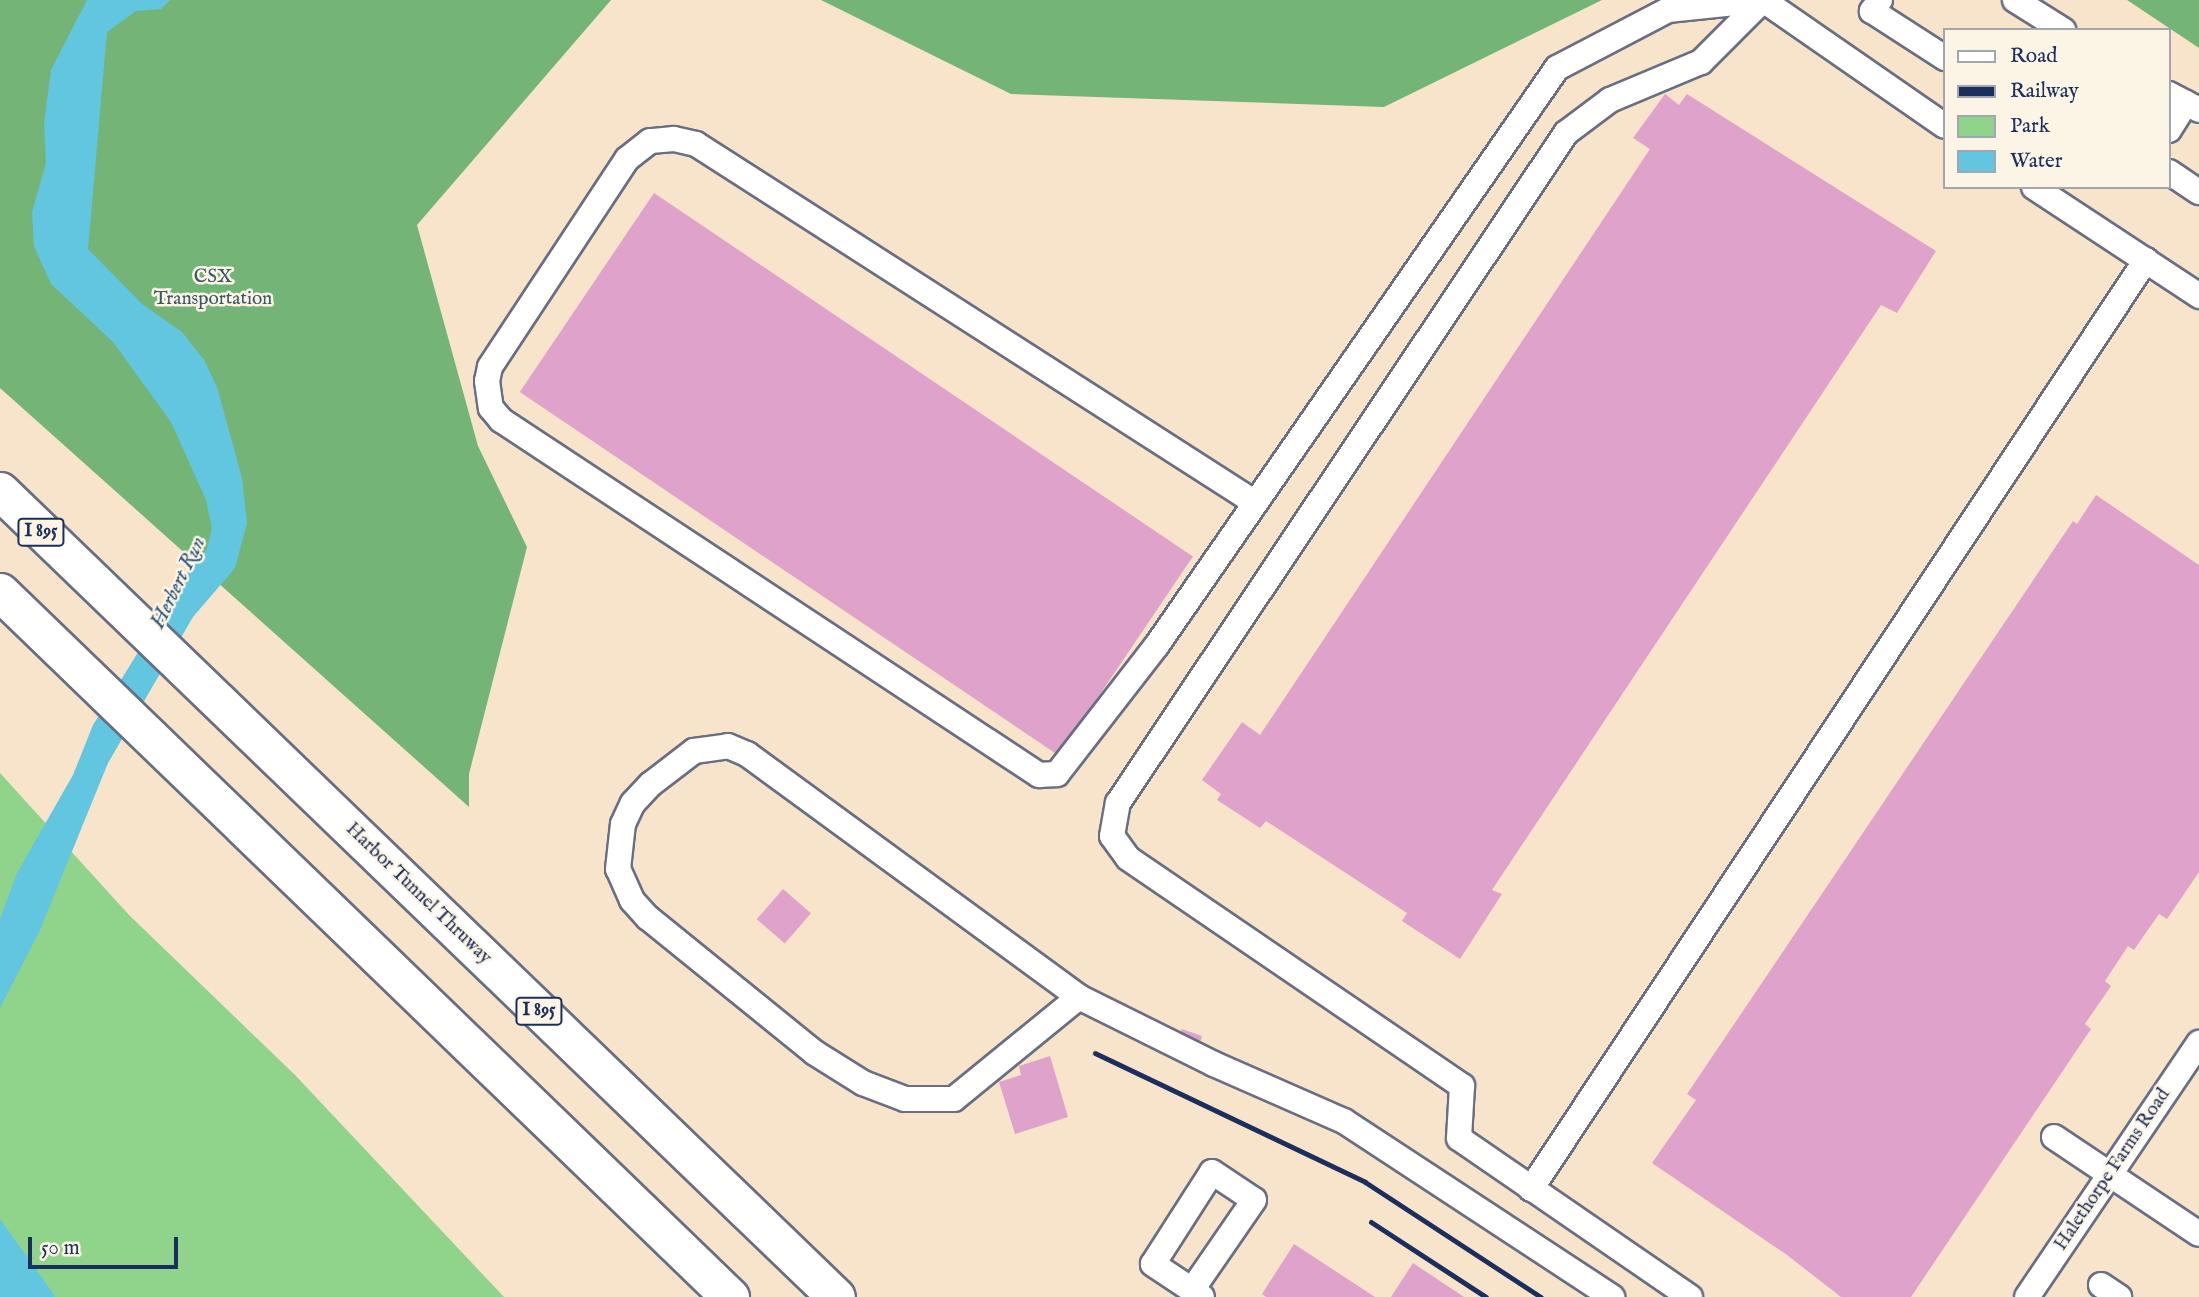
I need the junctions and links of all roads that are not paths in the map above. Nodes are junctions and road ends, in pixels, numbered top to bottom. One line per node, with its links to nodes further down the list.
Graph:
1 (1763, 0): 7 (street); 15 (street); 21 (street)
2 (1880, 0): 5 (street)
3 (2015, 0): 4 (street)
4 (2060, 28)
5 (1944, 57)
6 (2185, 102): 8 (street)
7 (1944, 125)
8 (2171, 126)
9 (2171, 173): 11 (street)
10 (2037, 189): 12 (street)
11 (2199, 192)
12 (2146, 260): 13 (street); 21 (street)
13 (2199, 296)
14 (0, 491): 25 (highway, Harbor Tunnel Thruway / I 895)
15 (1254, 502): 15 (street)
16 (0, 592): 24 (highway)
17 (1079, 997): 17 (street); 26 (street)
18 (2199, 1043): 20 (street, Halethorpe Farms Road)
19 (2054, 1137): 20 (street)
20 (2111, 1175): 22 (street); 28 (street, Halethorpe Farms Road)
21 (1531, 1189): 27 (street)
22 (2199, 1234)
23 (1197, 1294): 23 (street)
24 (730, 1297)
25 (836, 1297)
26 (1612, 1297)
27 (1690, 1297)
28 (2027, 1297)

